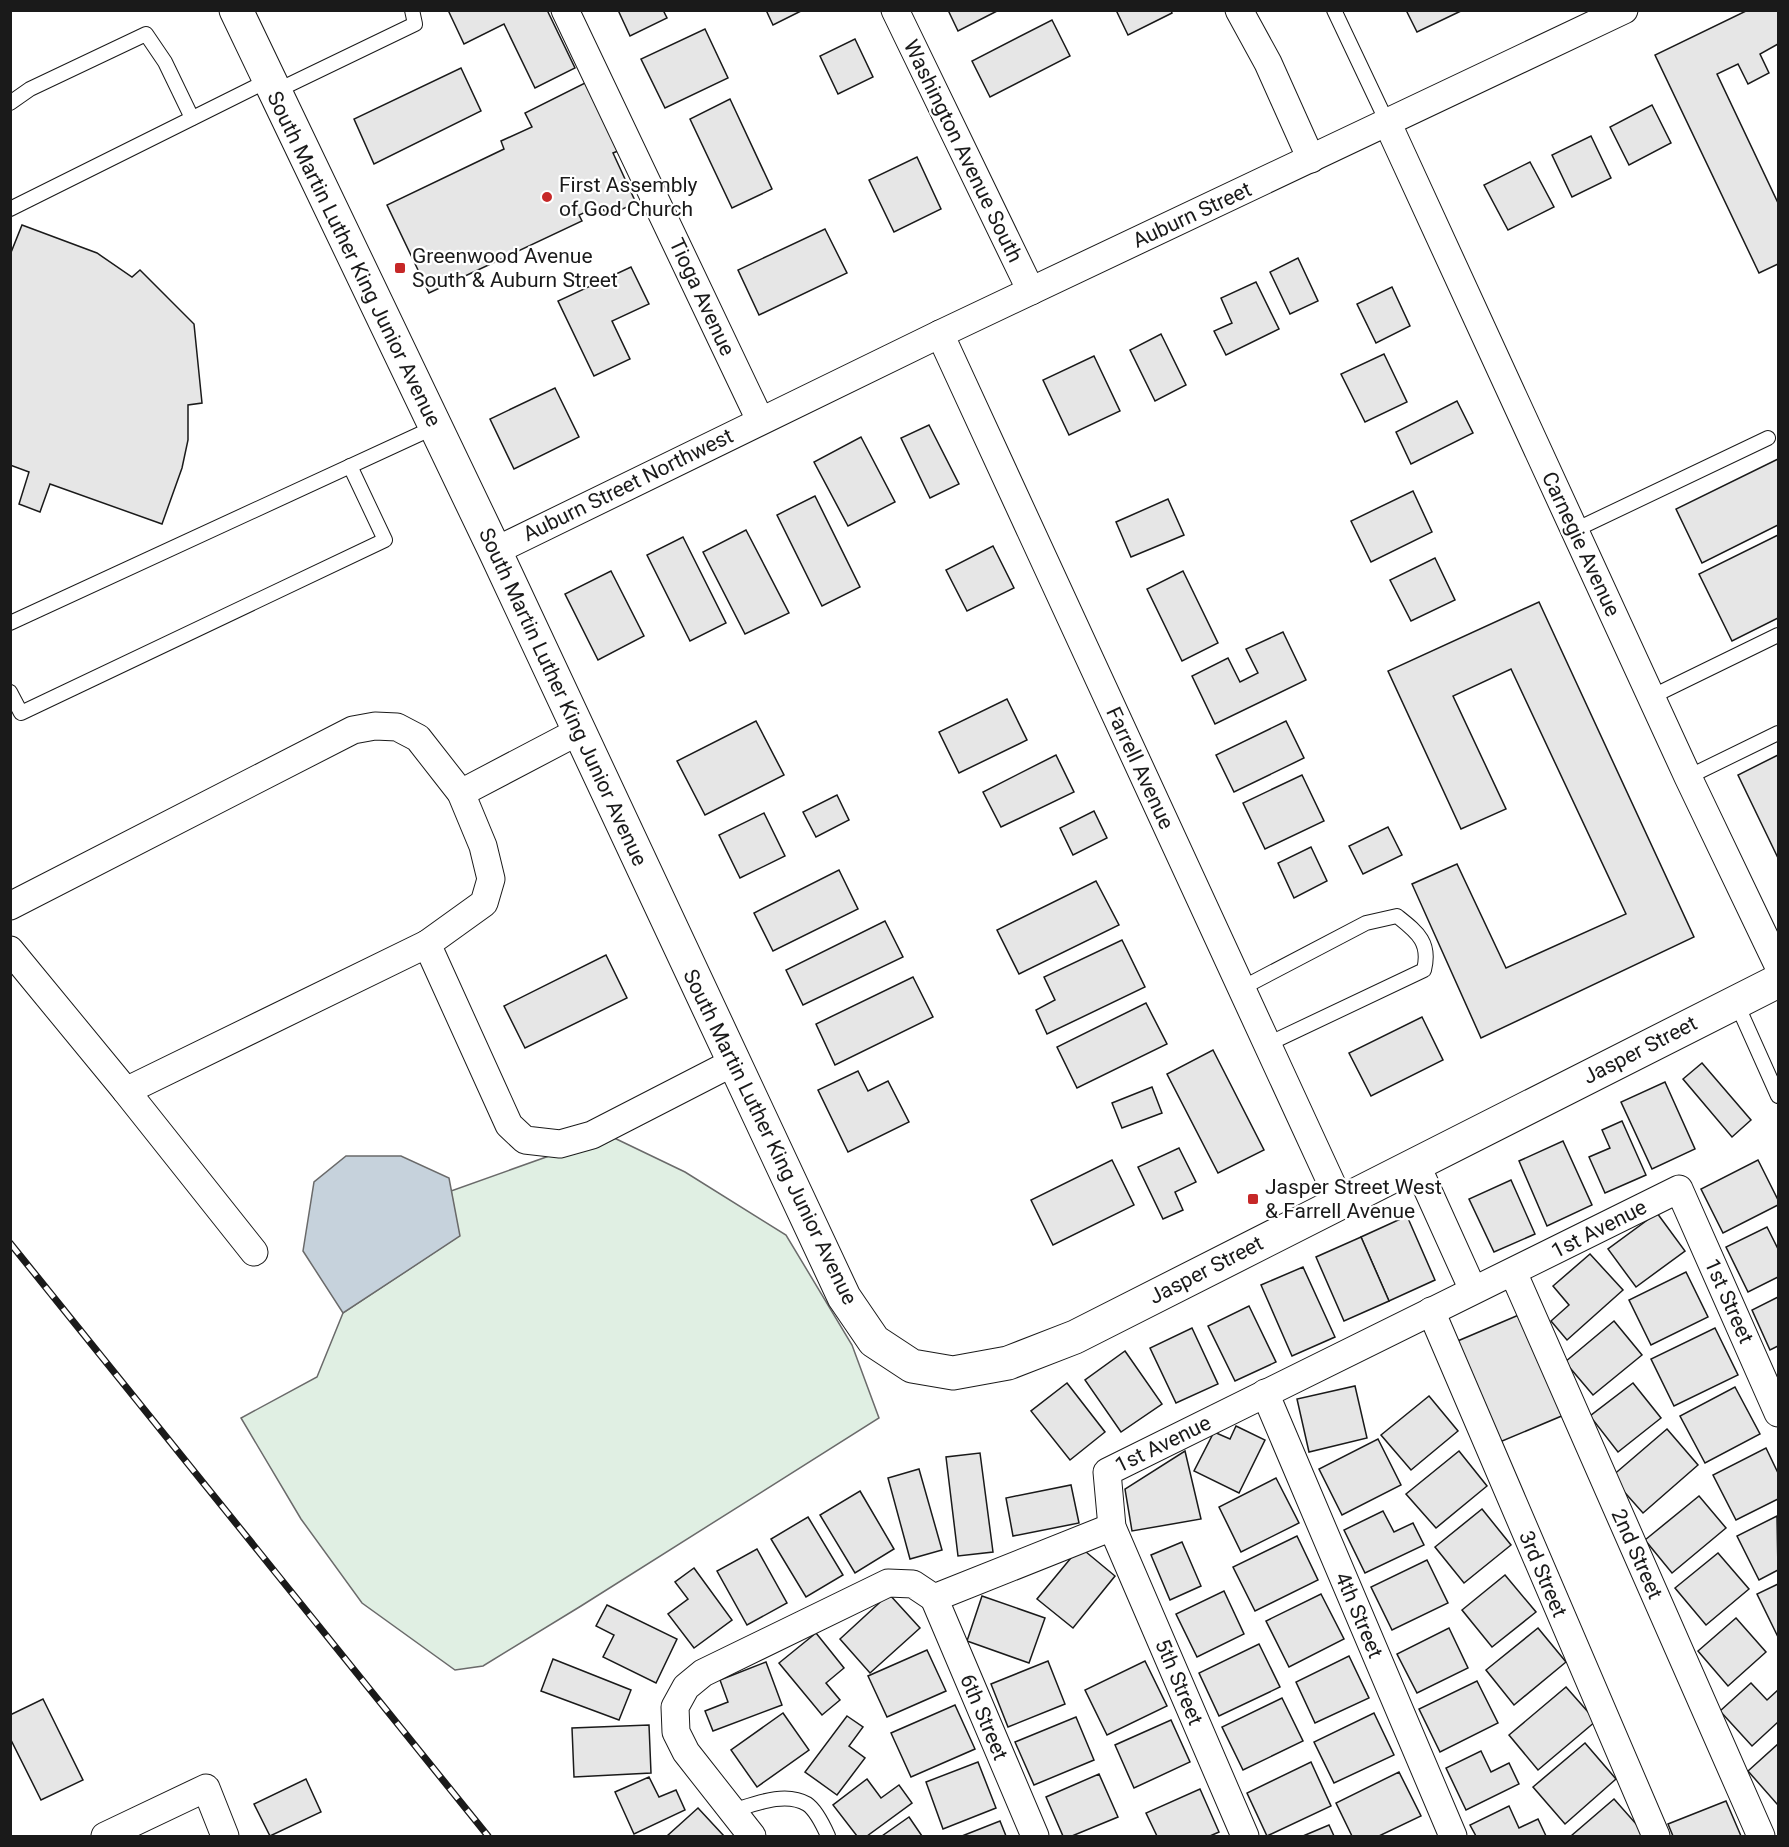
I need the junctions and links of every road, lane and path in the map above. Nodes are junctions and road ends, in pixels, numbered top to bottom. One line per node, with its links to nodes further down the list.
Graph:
1 (236, 10): 9 (street, South Martin Luther King Junior Avenue)
2 (412, 10): 9 (lane)
3 (565, 10): 17 (street, Tioga Avenue)
4 (895, 10): 15 (street, Washington Avenue South)
5 (1239, 10): 13 (street)
6 (1335, 10): 12 (lane)
7 (1624, 10): 8 (street, Auburn Street)
8 (1575, 21): 12 (street, Auburn Street)
9 (271, 86): 11 (lane); 18 (street, South Martin Luther King Junior Avenue)
10 (10, 103): 11 (lane)
11 (192, 118): 14 (lane)
12 (1387, 122): 13 (street, Auburn Street); 21 (street, Carnegie Avenue)
13 (1311, 159): 15 (street, Auburn Street)
14 (10, 209)
15 (1031, 291): 16 (street, Auburn Street)
16 (940, 334): 17 (street, Auburn Street); 36 (street, Farrell Avenue)
17 (760, 420): 22 (street, Auburn Street Northwest)
18 (435, 427): 20 (lane); 22 (street, South Martin Luther King Junior Avenue)
19 (1768, 438): 21 (lane)
20 (350, 466): 23 (lane); 25 (lane)
21 (1575, 530): 26 (street, Carnegie Avenue)
22 (495, 551): 27 (street, South Martin Luther King Junior Avenue)
23 (10, 623)
24 (1779, 635): 26 (lane)
25 (10, 692)
26 (1651, 697): 29 (street, Carnegie Avenue)
27 (579, 731): 30 (street); 39 (street, South Martin Luther King Junior Avenue)
28 (1779, 733): 29 (lane)
29 (1688, 777): 34 (street, Carnegie Avenue)
30 (461, 793): 31 (street); 32 (street)
31 (10, 906)
32 (427, 944): 39 (street); 40 (street)
33 (10, 950): 40 (street)
34 (1779, 965)
35 (1779, 981): 37 (street, Jasper Street)
36 (1242, 988): 38 (street, Farrell Avenue); 38 (lane)
37 (1736, 1002): 41 (lane); 42 (street, Jasper Street)
38 (1268, 1044): 44 (street, Farrell Avenue)
39 (734, 1062): 49 (street, South Martin Luther King Junior Avenue)
40 (126, 1091): 45 (street)
41 (1779, 1096)
42 (1416, 1164): 44 (street, Jasper Street); 47 (street)
43 (1679, 1188): 46 (street, 1st Avenue); 51 (street, 1st Street)
44 (1340, 1202): 49 (street, Jasper Street)
45 (254, 1252)
46 (1513, 1272): 47 (street, 1st Avenue); 63 (street, 2nd Street)
47 (1473, 1290): 48 (street, 1st Avenue)
48 (1431, 1311): 50 (street, 1st Avenue); 62 (street, 3rd Street)
49 (912, 1366)
50 (1265, 1393): 52 (street, 1st Avenue); 61 (street, 4th Street)
51 (1779, 1413)
52 (1113, 1527): 53 (street); 60 (street, 5th Street)
53 (934, 1598): 54 (street); 59 (street, 6th Street)
54 (732, 1811): 57 (street); 58 (lane)
55 (105, 1836): 56 (street)
56 (225, 1836)
57 (752, 1836)
58 (828, 1836)
59 (1035, 1836)
60 (1245, 1836)
61 (1453, 1836)
62 (1656, 1836)
63 (1761, 1836)

